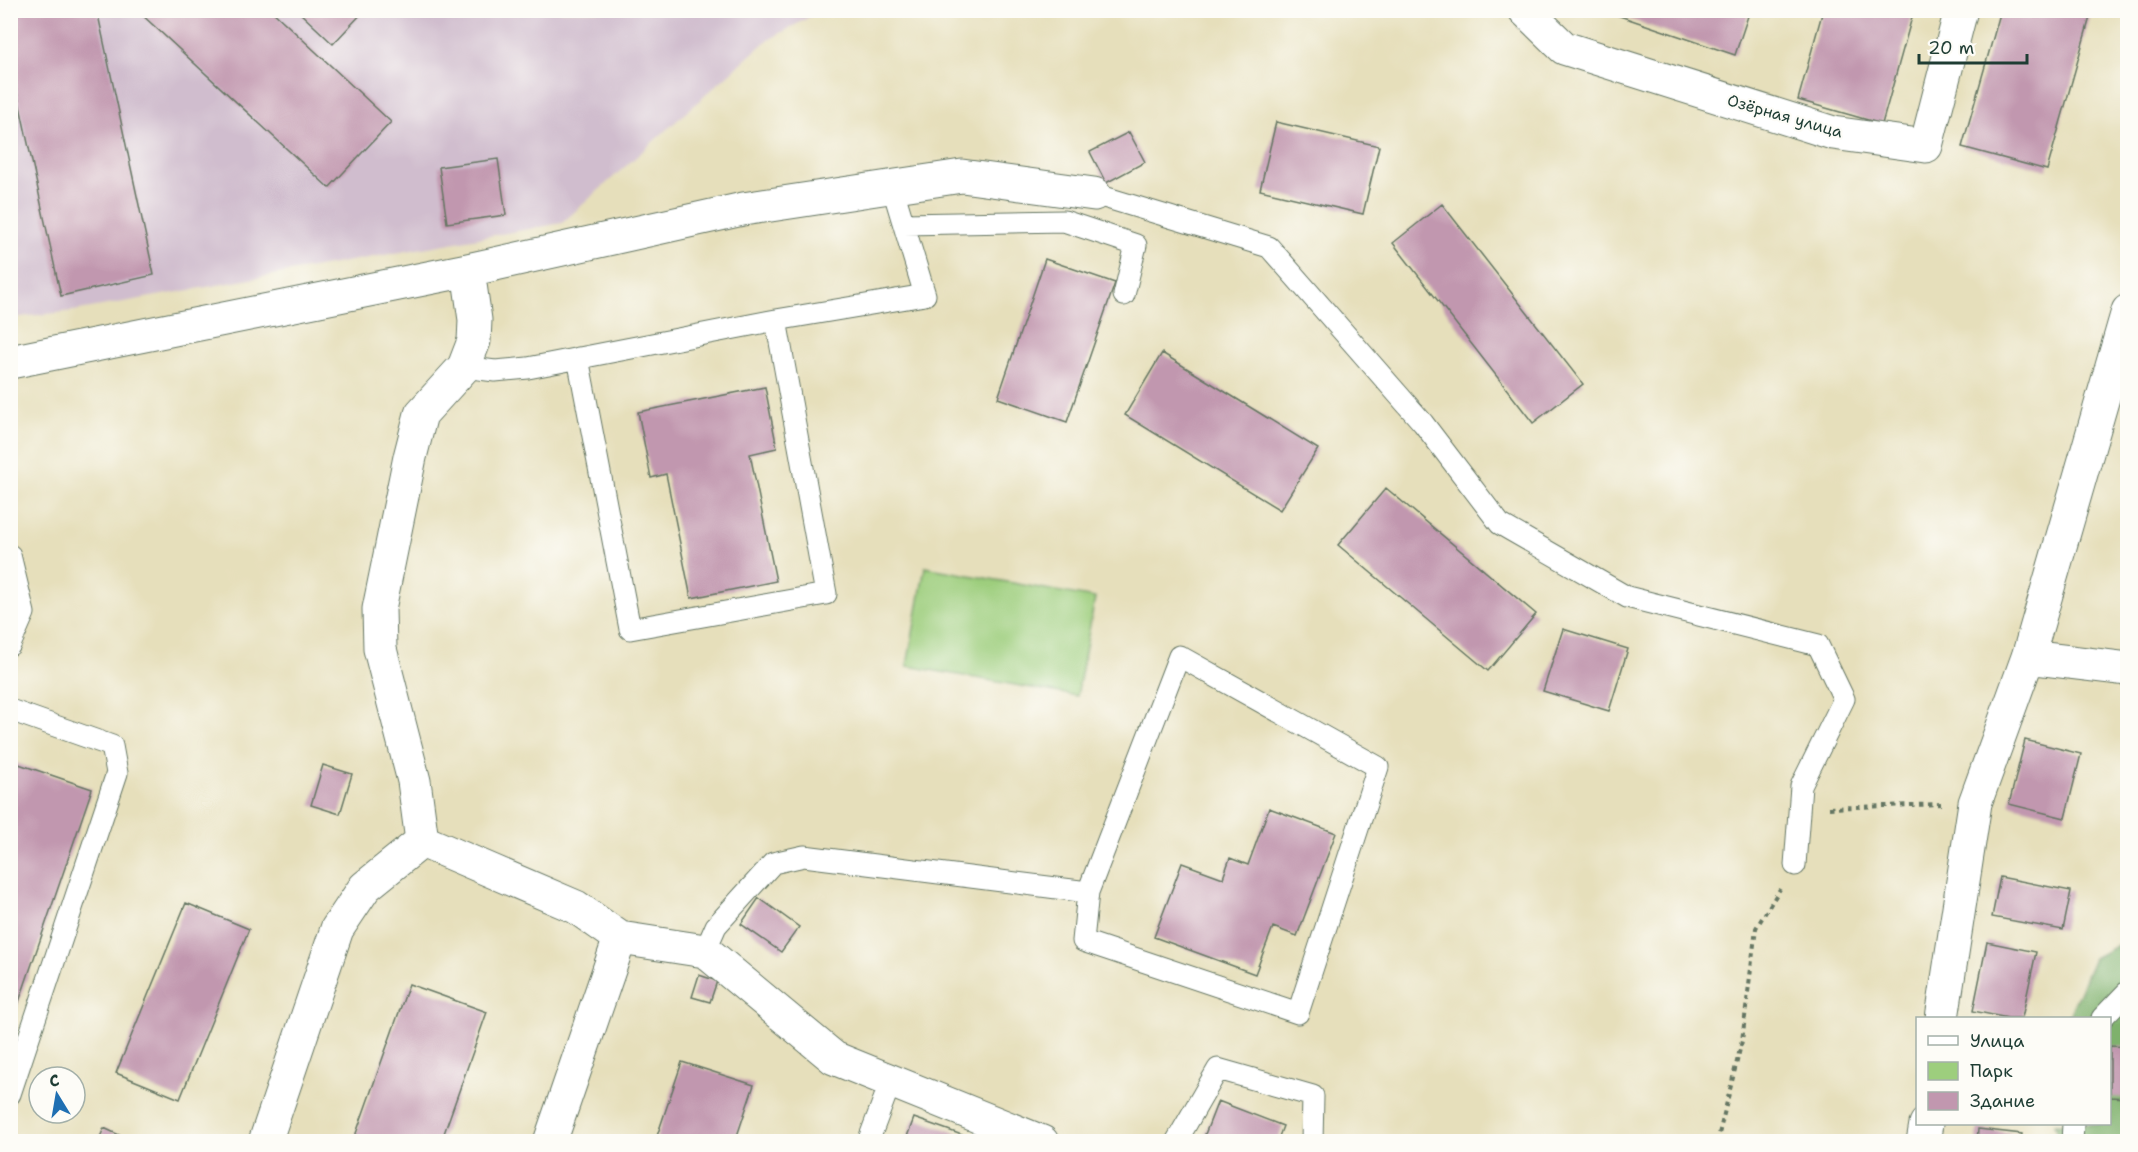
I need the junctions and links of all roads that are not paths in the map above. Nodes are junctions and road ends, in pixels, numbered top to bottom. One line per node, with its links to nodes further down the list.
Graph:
1 (1525, 10): 2 (street, Озёрная улица)
2 (1961, 10)
3 (892, 186): 4 (street); 5 (lane); 6 (street)
4 (1094, 194): 19 (lane)
5 (904, 224): 7 (lane); 9 (lane)
6 (468, 270): 11 (street); 12 (street)
7 (1124, 296)
8 (2127, 311): 15 (street)
9 (776, 320): 10 (lane); 10 (lane)
10 (578, 358): 12 (lane)
11 (10, 362)
12 (464, 367): 18 (street)
13 (10, 555): 14 (lane)
14 (10, 645)
15 (2028, 657): 16 (street); 24 (street)
16 (2127, 669)
17 (10, 710): 27 (lane)
18 (422, 841): 21 (street); 30 (street)
19 (1795, 865)
20 (1088, 892): 20 (lane); 22 (lane)
21 (620, 938): 22 (street); 31 (street)
22 (705, 951): 26 (street)
23 (2127, 991): 25 (lane)
24 (1942, 1017)
25 (2103, 1017)
26 (891, 1081): 32 (lane); 33 (street)
27 (10, 1094)
28 (1926, 1125): 36 (street)
29 (2073, 1125): 37 (lane)
30 (265, 1142)
31 (550, 1142)
32 (868, 1142)
33 (1042, 1142)
34 (1176, 1142): 35 (lane)
35 (1312, 1142)
36 (1923, 1142)
37 (2072, 1142)

